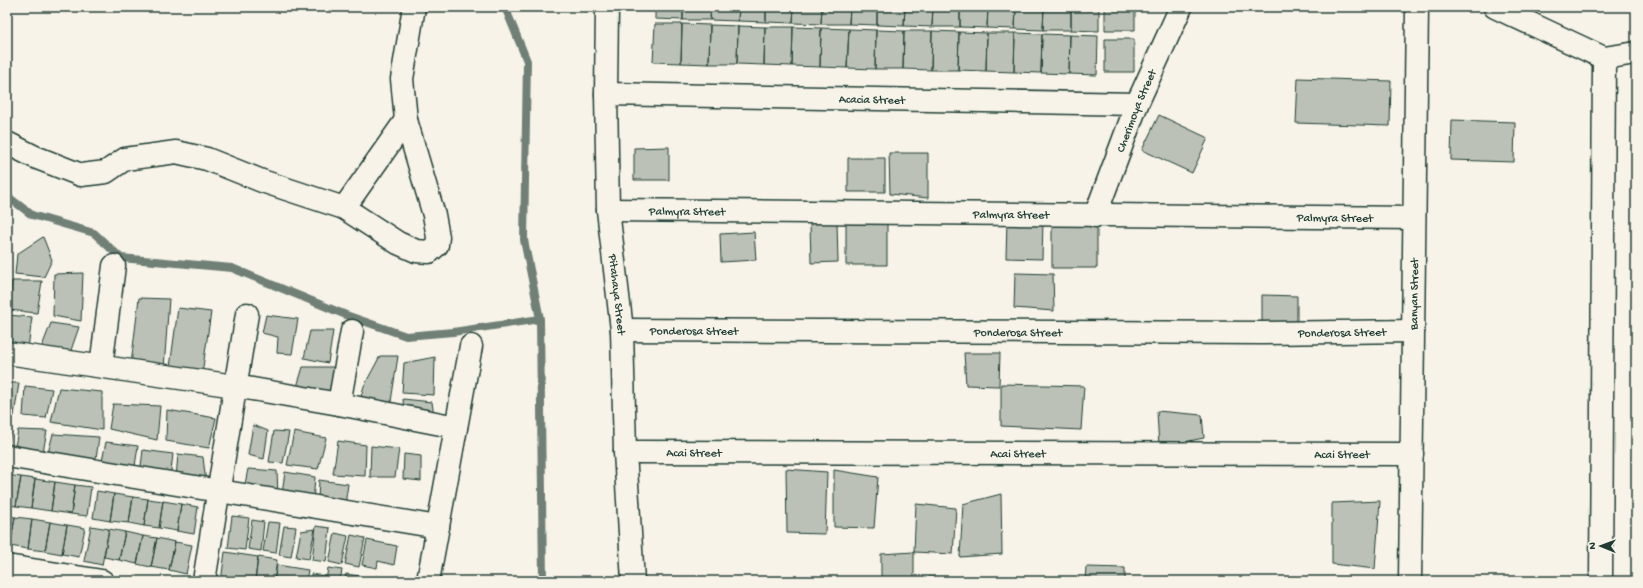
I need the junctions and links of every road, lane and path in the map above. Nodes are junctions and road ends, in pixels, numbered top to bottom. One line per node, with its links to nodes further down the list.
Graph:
1 (414, 7): 10 (street)
2 (607, 7): 8 (street, Pitahaya Street)
3 (1181, 7): 9 (street, Cherimoya Street)
4 (1416, 7): 15 (street, Banyan Street)
5 (1495, 7): 7 (street)
6 (1636, 53): 7 (street)
7 (1604, 58): 38 (street)
8 (606, 94): 9 (street, Acacia Street); 13 (street, Pitahaya Street)
9 (1137, 104): 14 (street, Cherimoya Street)
10 (406, 120): 12 (street); 12 (street)
11 (7, 143): 12 (street)
12 (344, 208)
13 (608, 210): 14 (street, Palmyra Street); 18 (street, Pitahaya Street)
14 (1095, 216): 15 (street, Palmyra Street)
15 (1414, 218): 20 (street, Banyan Street)
16 (114, 266): 23 (street)
17 (247, 314): 24 (street)
18 (622, 330): 20 (street, Ponderosa Street); 27 (street, Pitahaya Street)
19 (352, 331): 25 (street)
20 (1413, 331): 28 (street, Banyan Street)
21 (471, 346): 26 (street)
22 (7, 353): 23 (street)
23 (101, 366): 24 (street)
24 (236, 386): 25 (street); 30 (street)
25 (339, 404): 26 (street)
26 (456, 427): 31 (street)
27 (625, 452): 28 (street, Acai Street); 36 (street, Pitahaya Street)
28 (1412, 454): 37 (street, Banyan Street)
29 (7, 456): 30 (street)
30 (219, 491): 31 (street); 34 (street)
31 (438, 527): 35 (street)
32 (7, 566): 33 (street)
33 (102, 581)
34 (204, 581)
35 (428, 581)
36 (633, 581)
37 (1410, 581)
38 (1601, 581)

